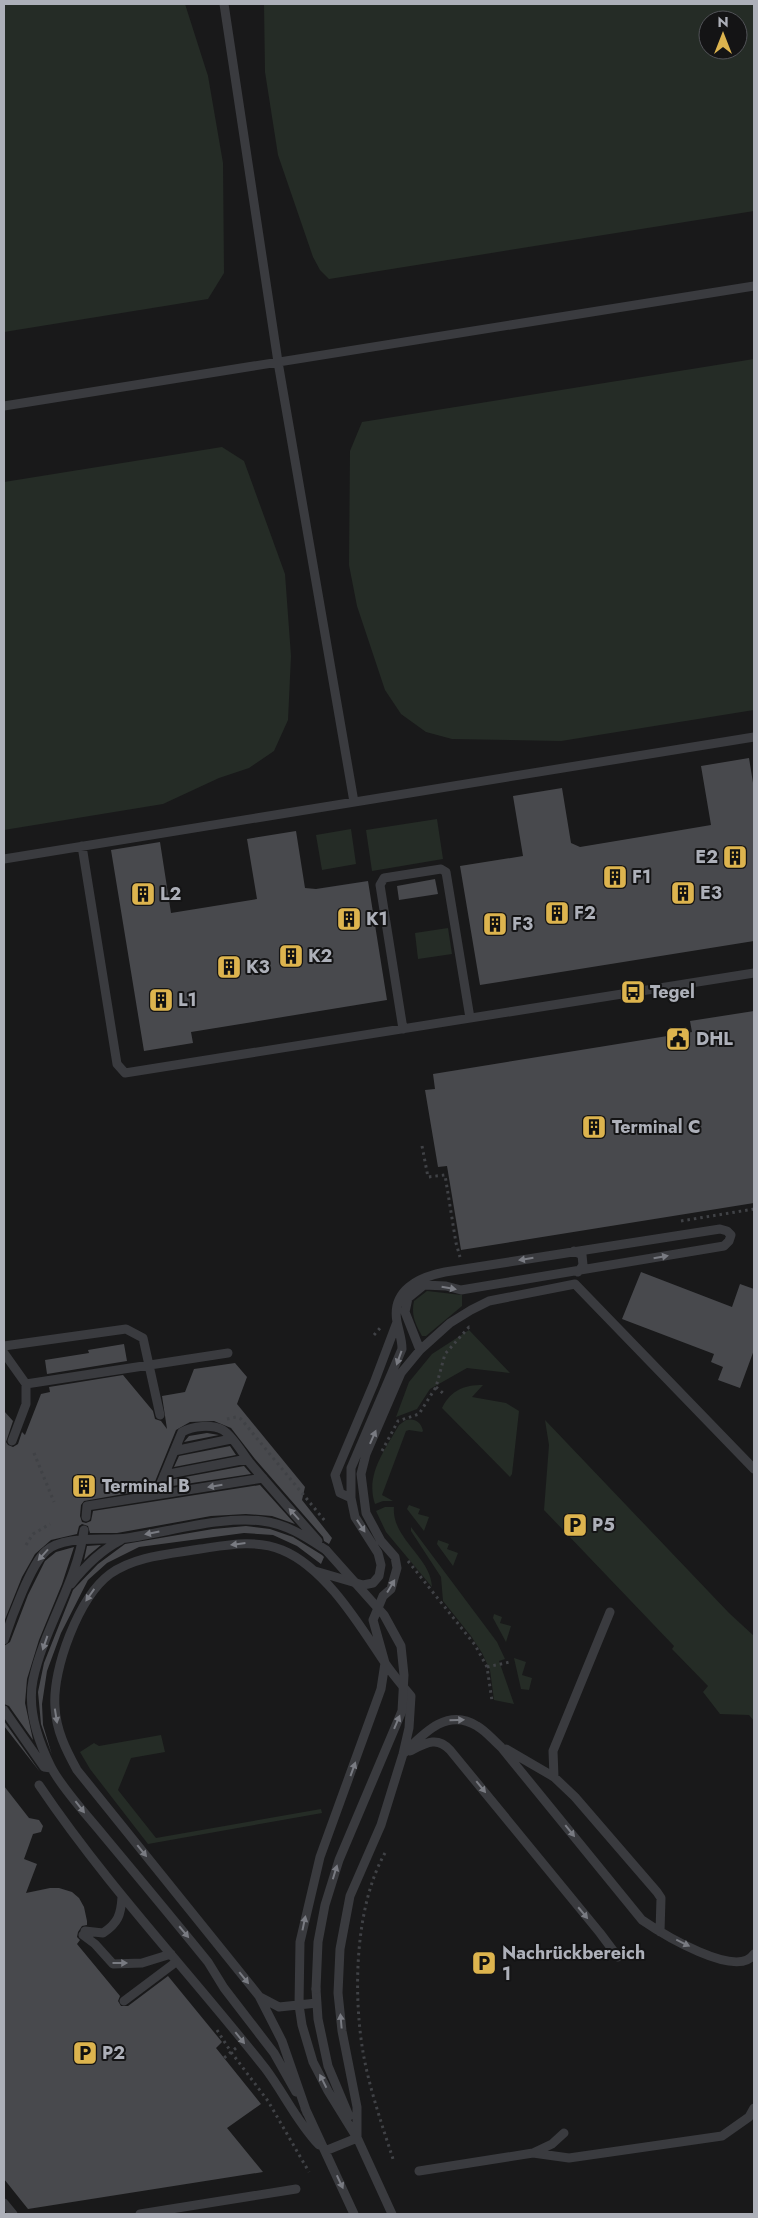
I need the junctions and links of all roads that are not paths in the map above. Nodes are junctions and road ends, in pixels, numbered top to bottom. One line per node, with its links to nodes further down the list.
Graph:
1 (224, 4): 3 (lane)
2 (754, 286): 3 (lane)
3 (278, 362): 4 (lane); 6 (lane)
4 (4, 406)
5 (754, 737): 6 (lane)
6 (354, 802): 7 (lane)
7 (82, 846): 8 (lane); 11 (lane)
8 (4, 859)
9 (754, 973): 10 (lane)
10 (470, 1018): 11 (lane); 11 (lane)
11 (403, 1029)
12 (574, 1252): 13 (lane); 13 (lane, one-way to 12); 14 (lane, one-way to 14)
13 (578, 1272): 16 (lane, one-way to 13)
14 (397, 1322): 30 (lane, one-way to 30); 30 (lane)
15 (4, 1346): 19 (lane)
16 (420, 1350): 26 (lane); 40 (lane, one-way to 16)
17 (4, 1353): 20 (lane)
18 (228, 1353): 19 (lane)
19 (149, 1366): 20 (lane); 21 (lane)
20 (26, 1384): 23 (lane)
21 (160, 1415)
22 (231, 1439): 24 (lane); 24 (lane); 25 (lane)
23 (12, 1441)
24 (174, 1451): 27 (lane)
25 (247, 1459): 27 (lane); 28 (lane)
26 (754, 1469)
27 (164, 1475): 29 (lane)
28 (263, 1478): 29 (lane, one-way to 29); 35 (lane, one-way to 28)
29 (156, 1495): 31 (lane)
30 (351, 1498): 36 (lane, one-way to 36)
31 (86, 1516)
32 (84, 1530): 34 (lane)
33 (126, 1538): 34 (lane); 35 (lane, one-way to 33); 37 (lane)
34 (83, 1540): 37 (lane); 39 (lane, one-way to 39)
35 (326, 1550): 54 (lane, one-way to 35, bridge)
36 (315, 1571): 40 (lane); 52 (lane, one-way to 52)
37 (67, 1588): 44 (lane, one-way to 44)
38 (610, 1612): 45 (lane)
39 (4, 1640)
40 (385, 1663): 43 (lane); 55 (lane, one-way to 40)
41 (4, 1710): 44 (lane)
42 (501, 1746): 43 (lane, one-way to 42); 45 (lane); 48 (lane, one-way to 48)
43 (403, 1754): 50 (lane, one-way to 50); 59 (lane, one-way to 43)
44 (51, 1768): 57 (lane, one-way to 57)
45 (554, 1777): 48 (lane)
46 (39, 1785): 47 (lane)
47 (122, 1897): 51 (lane); 51 (lane, one-way to 51)
48 (660, 1932): 49 (lane, one-way to 49)
49 (754, 1954)
50 (618, 1957)
51 (174, 1958): 53 (lane); 60 (lane, one-way to 60)
52 (259, 1996): 55 (lane); 57 (lane)
53 (124, 2001)
54 (317, 2003): 55 (lane); 59 (lane)
55 (299, 2005): 59 (lane, one-way to 55)
56 (754, 2108): 61 (lane)
57 (308, 2113): 60 (lane)
58 (564, 2133): 61 (lane)
59 (357, 2138): 60 (lane); 68 (lane)
60 (325, 2151): 67 (lane, one-way to 67)
61 (534, 2153): 62 (lane)
62 (419, 2171)
63 (296, 2189): 66 (lane)
64 (4, 2204): 65 (lane)
65 (14, 2214)
66 (140, 2214)
67 (354, 2214)
68 (392, 2214)

